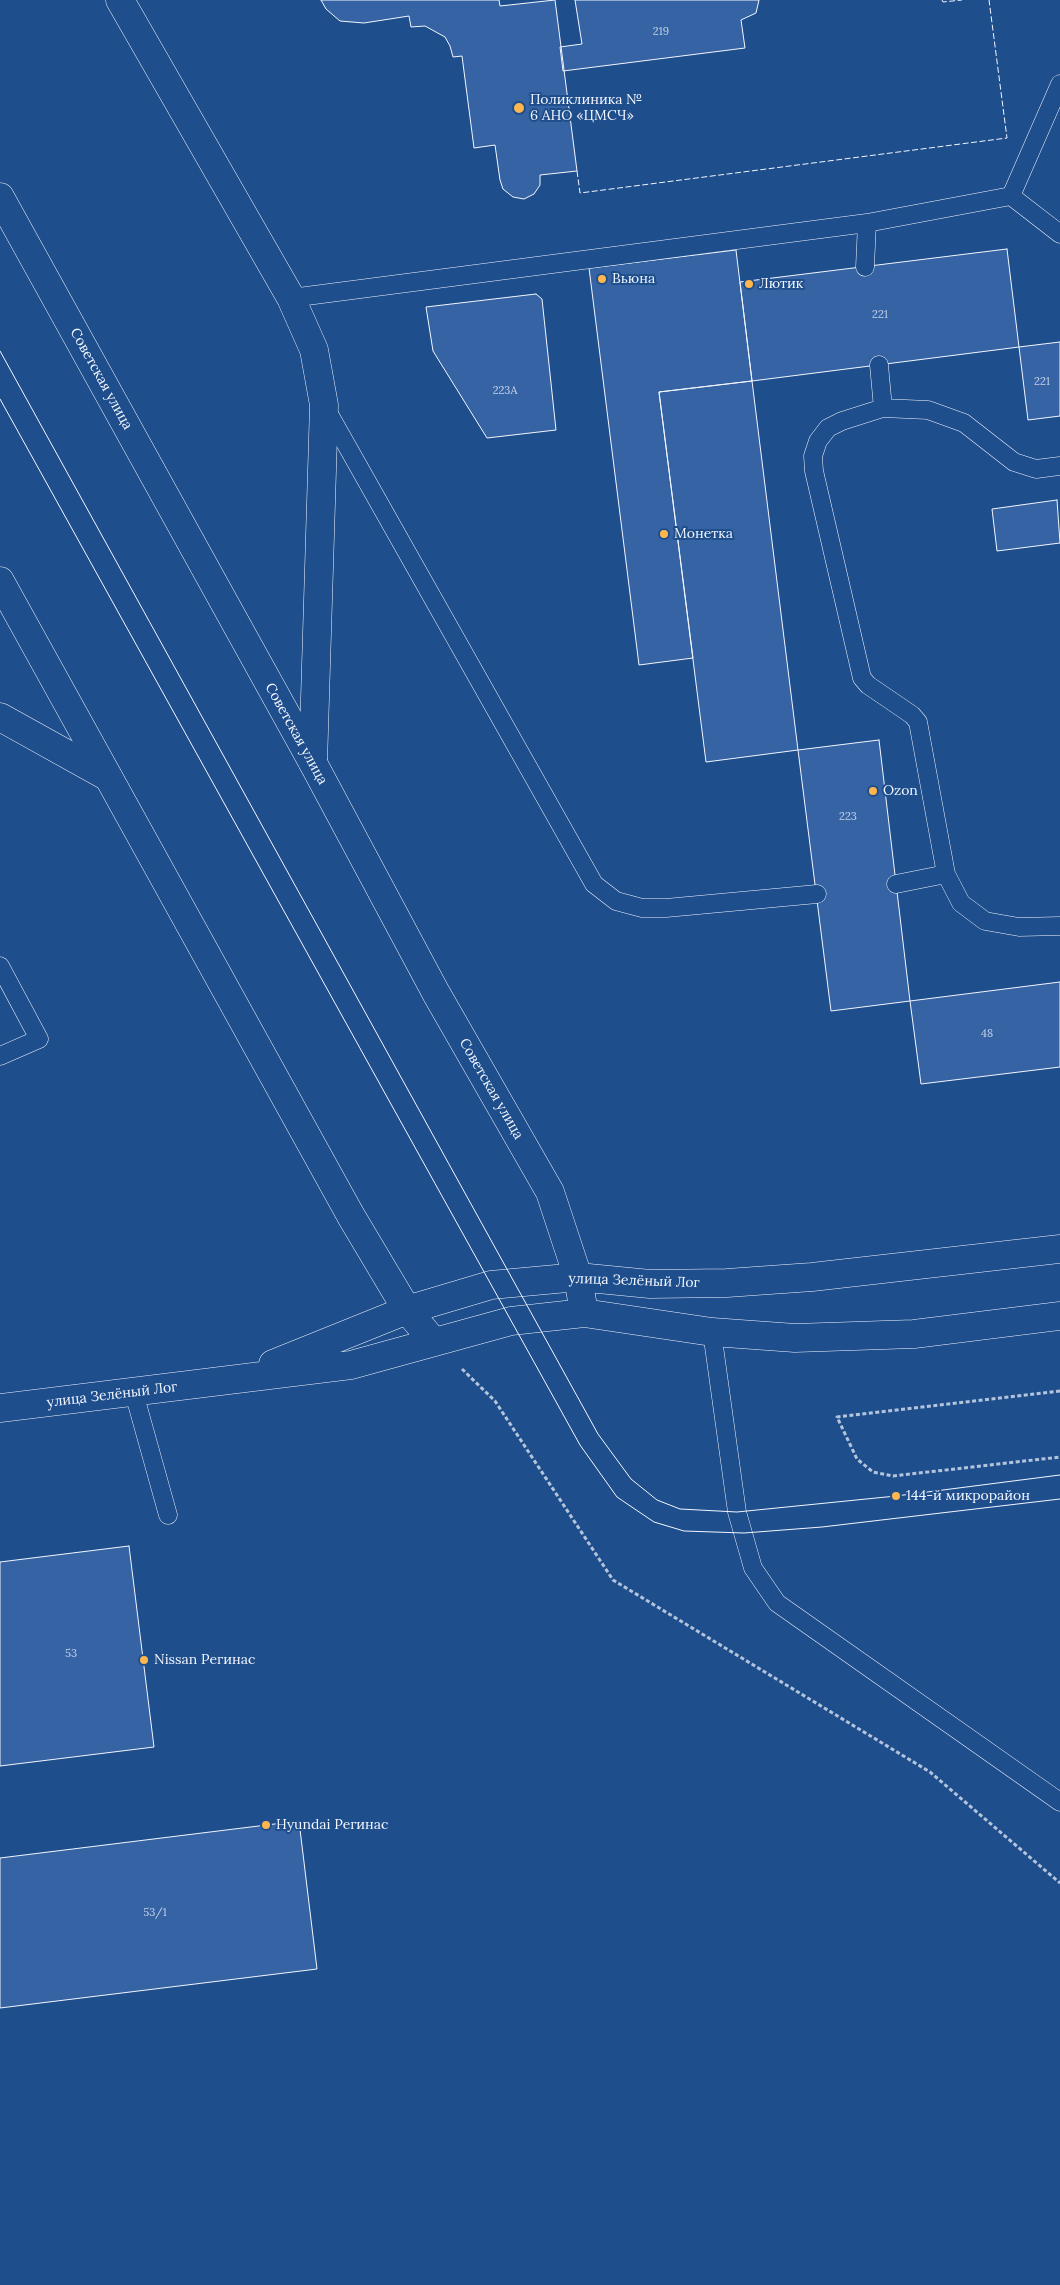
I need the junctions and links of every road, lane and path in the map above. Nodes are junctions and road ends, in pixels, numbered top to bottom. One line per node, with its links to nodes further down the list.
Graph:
1 (120, 0): 8 (main road)
2 (1060, 84): 3 (lane)
3 (1011, 196): 5 (lane); 6 (lane)
4 (0, 197): 15 (main road, Советская улица)
5 (867, 223): 7 (lane); 8 (lane)
6 (1060, 234)
7 (865, 267)
8 (291, 298): 10 (main road)
9 (879, 365): 11 (lane)
10 (324, 405): 15 (main road); 19 (lane)
11 (882, 408): 12 (lane); 17 (lane)
12 (1060, 466)
13 (0, 582): 16 (main road)
14 (0, 717): 16 (main road)
15 (312, 763): 24 (main road, Советская улица)
16 (108, 777): 25 (main road)
17 (946, 874): 18 (lane); 20 (lane)
18 (896, 884)
19 (817, 894)
20 (1060, 926)
21 (0, 966): 22 (lane)
22 (0, 1056)
23 (1060, 1249): 24 (main road, улица Зелёный Лог)
24 (578, 1277): 25 (main road, улица Зелёный Лог); 26 (main road, Советская улица)
25 (408, 1310): 29 (main road); 30 (main road, улица Зелёный Лог)
26 (584, 1313): 28 (main road, улица Зелёный Лог); 29 (main road, улица Зелёный Лог)
27 (1060, 1316): 28 (main road, улица Зелёный Лог)
28 (712, 1332): 36 (lane)
29 (434, 1342): 30 (main road, улица Зелёный Лог); 37 (path)
30 (224, 1382): 32 (main road, улица Зелёный Лог)
31 (1060, 1391): 34 (path)
32 (134, 1393): 33 (main road, улица Зелёный Лог); 35 (lane)
33 (0, 1408)
34 (1060, 1457)
35 (168, 1515)
36 (1060, 1802)
37 (1060, 1883)

